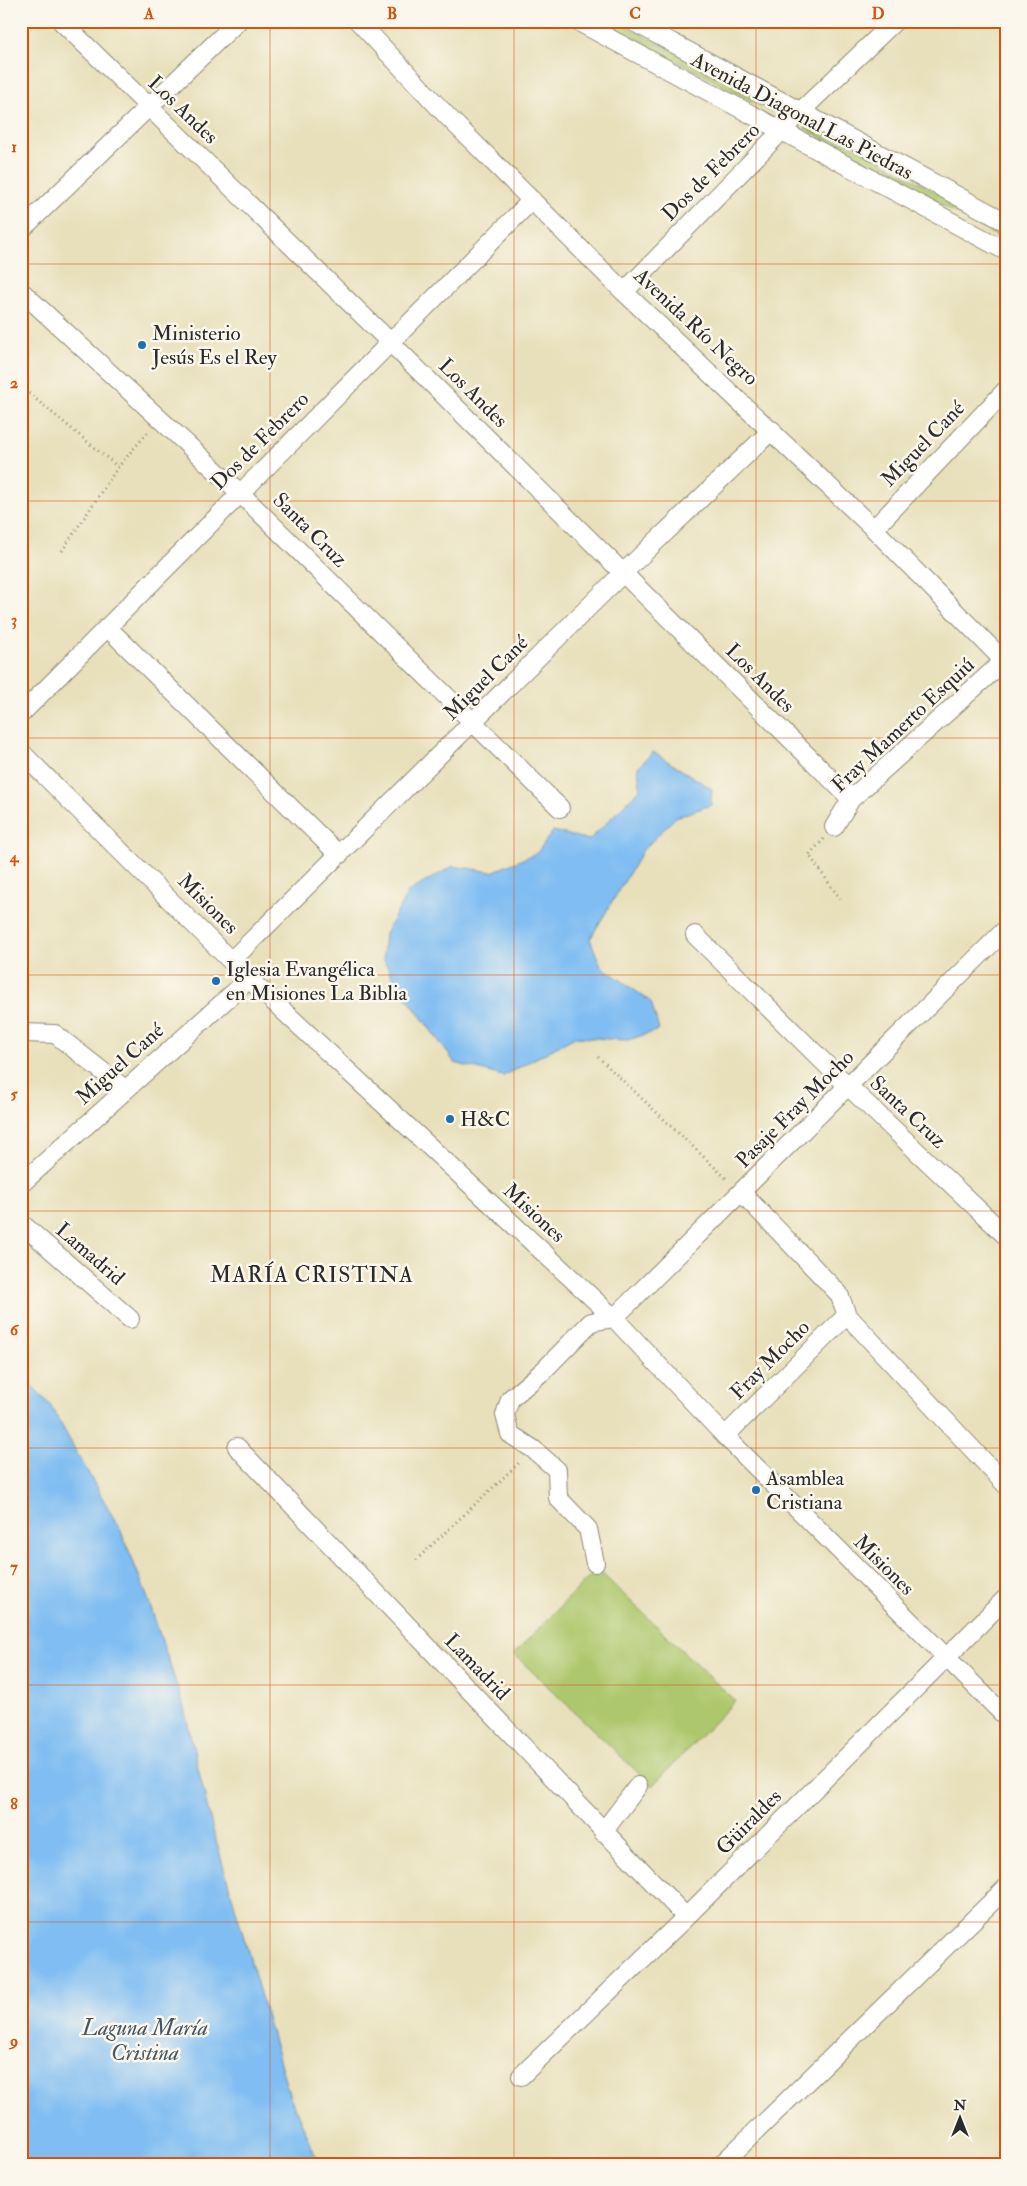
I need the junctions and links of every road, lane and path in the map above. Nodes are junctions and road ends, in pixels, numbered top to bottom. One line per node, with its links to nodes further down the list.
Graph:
1 (61, 21): 7 (street, Los Andes)
2 (238, 21): 7 (street)
3 (358, 21): 10 (street, Avenida Río Negro)
4 (577, 21): 9 (street, Avenida Diagonal Las Piedras)
5 (632, 21): 8 (street, Avenida Diagonal Las Piedras)
6 (895, 21): 8 (street, Dos de Febrero)
7 (148, 108): 12 (street); 16 (street, Los Andes)
8 (801, 111): 9 (street, Dos de Febrero); 11 (street, Avenida Diagonal Las Piedras)
9 (784, 131): 13 (street, Avenida Diagonal Las Piedras); 15 (street, Dos de Febrero)
10 (532, 200): 15 (street, Avenida Río Negro); 16 (street, Dos de Febrero)
11 (1006, 222)
12 (21, 230)
13 (1006, 251)
14 (21, 291): 19 (street, Santa Cruz)
15 (624, 292): 20 (street, Avenida Río Negro)
16 (390, 342): 22 (street, Dos de Febrero); 25 (street, Los Andes)
17 (21, 387): 21 (path)
18 (1006, 390): 23 (street, Miguel Cané)
19 (160, 419): 21 (path); 22 (street, Santa Cruz)
20 (772, 430): 23 (street, Avenida Río Negro); 25 (street, Miguel Cané)
21 (118, 467): 24 (path)
22 (240, 493): 26 (street, Dos de Febrero); 29 (street, Santa Cruz)
23 (874, 529): 27 (street, Avenida Río Negro)
24 (62, 551)
25 (622, 573): 29 (street, Miguel Cané); 31 (street, Los Andes)
26 (107, 627): 28 (street, Dos de Febrero); 34 (street)
27 (1005, 661): 31 (street, Fray Mamerto Esquiú)
28 (21, 714)
29 (474, 723): 32 (street, Santa Cruz); 34 (street, Miguel Cané)
30 (21, 752): 38 (street, Misiones)
31 (851, 799): 33 (street, Fray Mamerto Esquiú)
32 (560, 808)
33 (834, 827): 35 (path)
34 (339, 856): 38 (street, Miguel Cané)
35 (841, 900)
36 (1006, 929): 42 (street, Pasaje Fray Mocho)
37 (695, 935): 42 (street, Santa Cruz)
38 (232, 960): 39 (street, Misiones)
39 (249, 979): 43 (street, Miguel Cané); 49 (street, Misiones)
40 (21, 1032): 43 (street)
41 (598, 1057): 45 (path)
42 (849, 1087): 45 (street, Pasaje Fray Mocho); 47 (street, Santa Cruz)
43 (125, 1089): 44 (street, Miguel Cané)
44 (21, 1184)
45 (742, 1193): 48 (street); 49 (street, Pasaje Fray Mocho)
46 (21, 1223): 50 (street, Lamadrid)
47 (1003, 1229)
48 (847, 1315): 51 (street, Fray Mocho); 54 (street)
49 (614, 1318): 51 (street, Misiones); 53 (street)
50 (130, 1319)
51 (725, 1436): 58 (street, Misiones)
52 (237, 1447): 61 (street, Lamadrid)
53 (534, 1449): 55 (path); 56 (street)
54 (1006, 1486)
55 (416, 1560)
56 (594, 1563)
57 (1006, 1598): 58 (street, Güiraldes)
58 (944, 1658): 59 (street, Misiones); 63 (street, Güiraldes)
59 (1006, 1717)
60 (638, 1786): 61 (street)
61 (603, 1832): 63 (street, Lamadrid)
62 (1006, 1888): 65 (street)
63 (686, 1916): 64 (street, Güiraldes)
64 (521, 2076)
65 (720, 2165)

